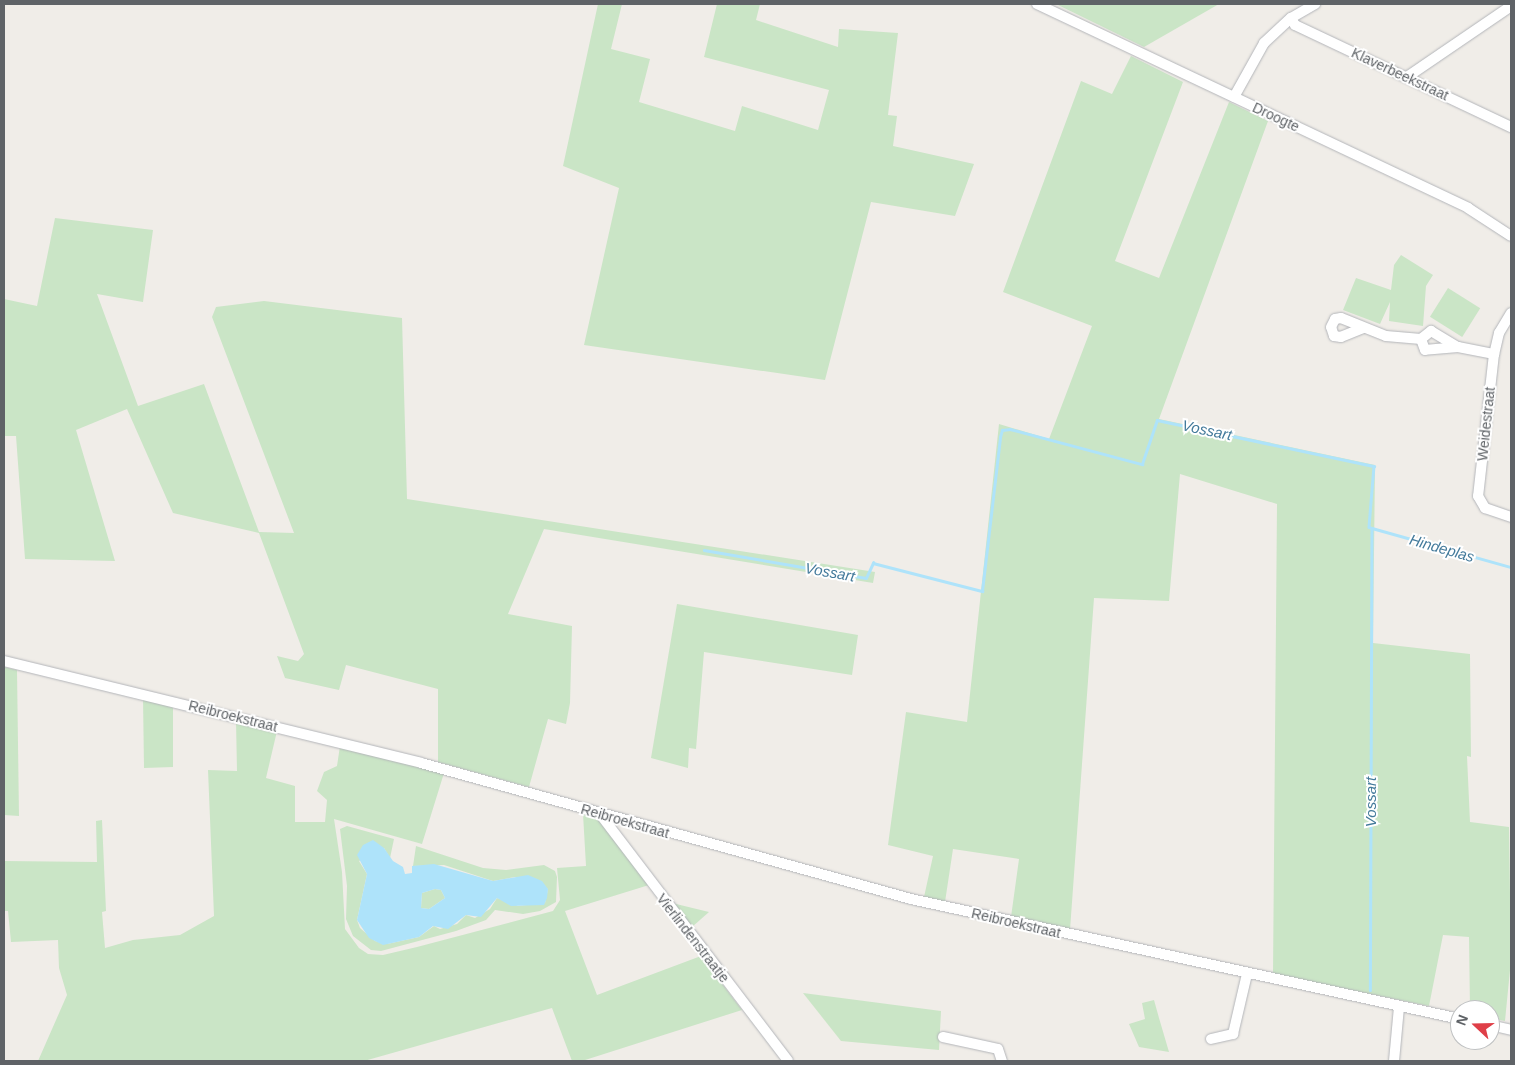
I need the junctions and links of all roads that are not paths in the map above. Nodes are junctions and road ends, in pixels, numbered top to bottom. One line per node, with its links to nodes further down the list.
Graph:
1 (1037, 4): 6 (street, Droogte)
2 (1315, 4): 4 (street)
3 (1511, 6): 5 (street)
4 (1291, 18): 5 (street, Klaverbeekstraat); 6 (street)
5 (1407, 77): 7 (street, Klaverbeekstraat)
6 (1234, 97): 8 (street, Droogte)
7 (1511, 127)
8 (1511, 236)
9 (1511, 313): 13 (street, Weidestraat)
10 (1363, 328): 11 (street)
11 (1421, 339): 12 (street); 12 (street)
12 (1458, 347): 13 (street)
13 (1494, 354): 14 (street, Weidestraat)
14 (1511, 518)
15 (4, 661): 16 (street, Reibroekstraat)
16 (600, 814): 17 (street, Reibroekstraat); 22 (street, Vierlindenstraatje)
17 (1247, 974): 18 (street, Reibroekstraat); 21 (street)
18 (1399, 1007): 19 (street, Reibroekstraat); 24 (street)
19 (1450, 1017)
20 (942, 1037): 23 (street)
21 (1211, 1038)
22 (788, 1061)
23 (1002, 1061)
24 (1394, 1061)

